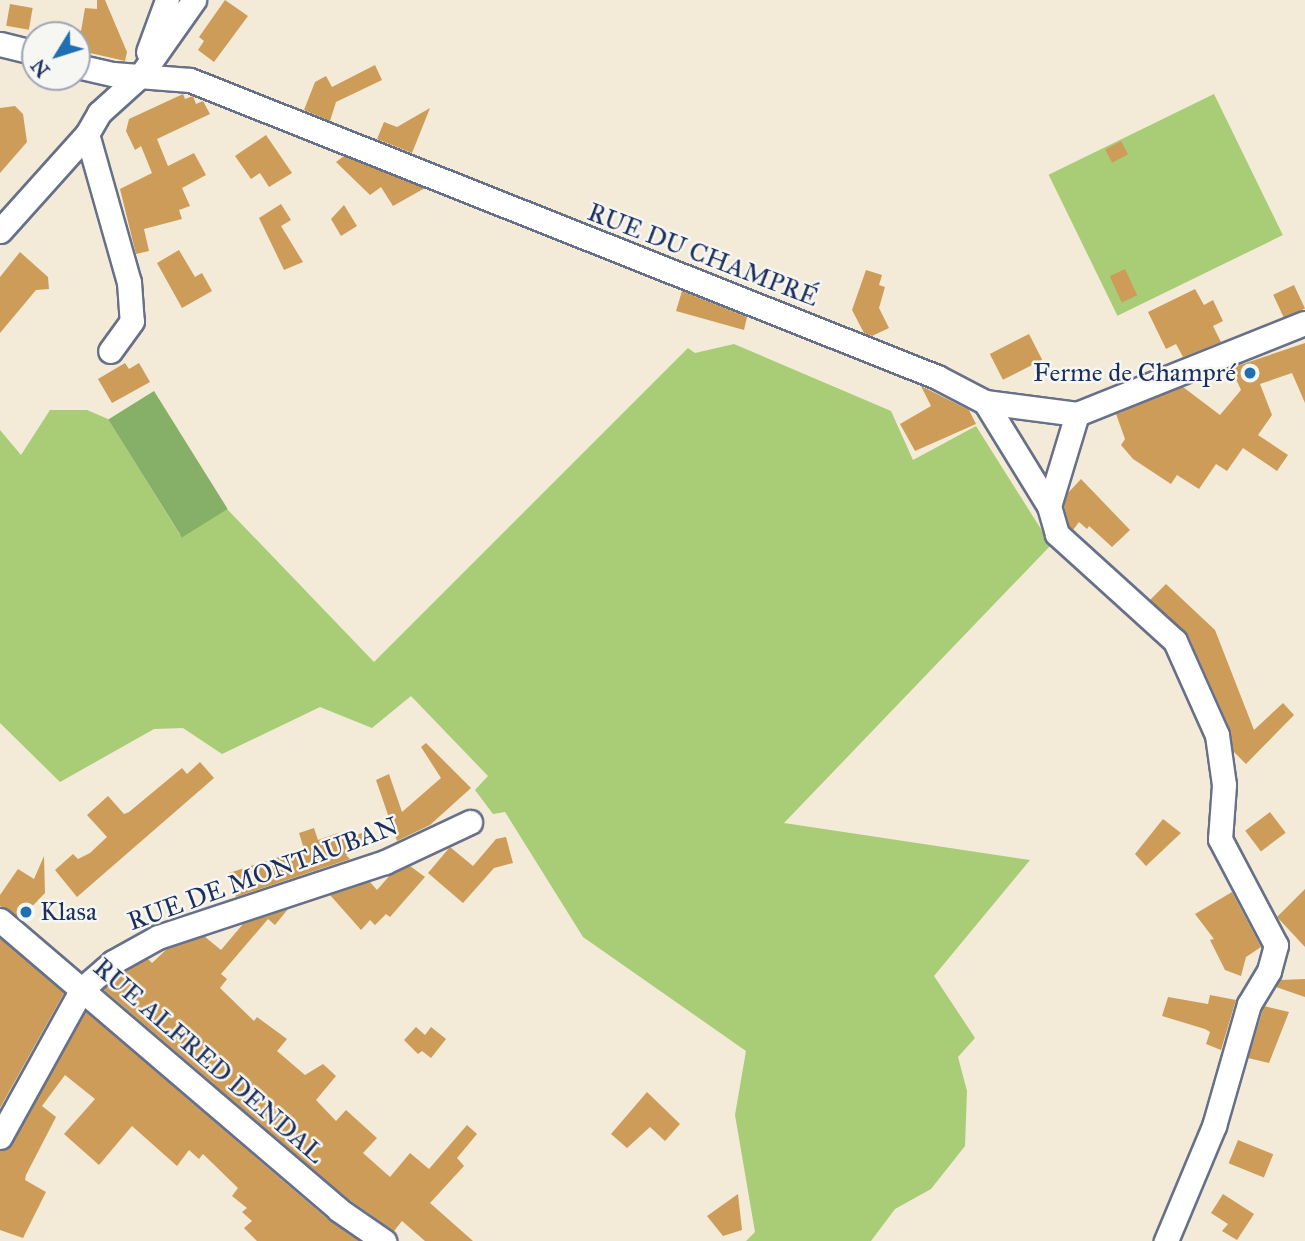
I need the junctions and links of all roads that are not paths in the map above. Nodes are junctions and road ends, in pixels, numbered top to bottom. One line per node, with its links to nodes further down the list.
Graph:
1 (167, 0): 6 (street)
2 (194, 0): 6 (street)
3 (0, 44): 4 (street)
4 (21, 49)
5 (91, 68): 6 (street, RUE DU CHAMPRÉ)
6 (141, 75): 7 (street); 11 (street, RUE DU CHAMPRÉ)
7 (87, 134): 8 (street); 10 (street)
8 (0, 231)
9 (1305, 323): 12 (street, RUE DU CHAMPRÉ)
10 (110, 351)
11 (985, 402): 12 (street, RUE DU CHAMPRÉ); 13 (street)
12 (1077, 414): 13 (street)
13 (1049, 506): 19 (street)
14 (470, 822): 16 (street, RUE DE MONTAUBAN)
15 (0, 920): 16 (street, RUE ALFRED DENDAL)
16 (82, 989): 17 (street, RUE DE MONTAUBAN); 18 (street, RUE ALFRED DENDAL)
17 (0, 1137)
18 (384, 1241)
19 (1166, 1241)

